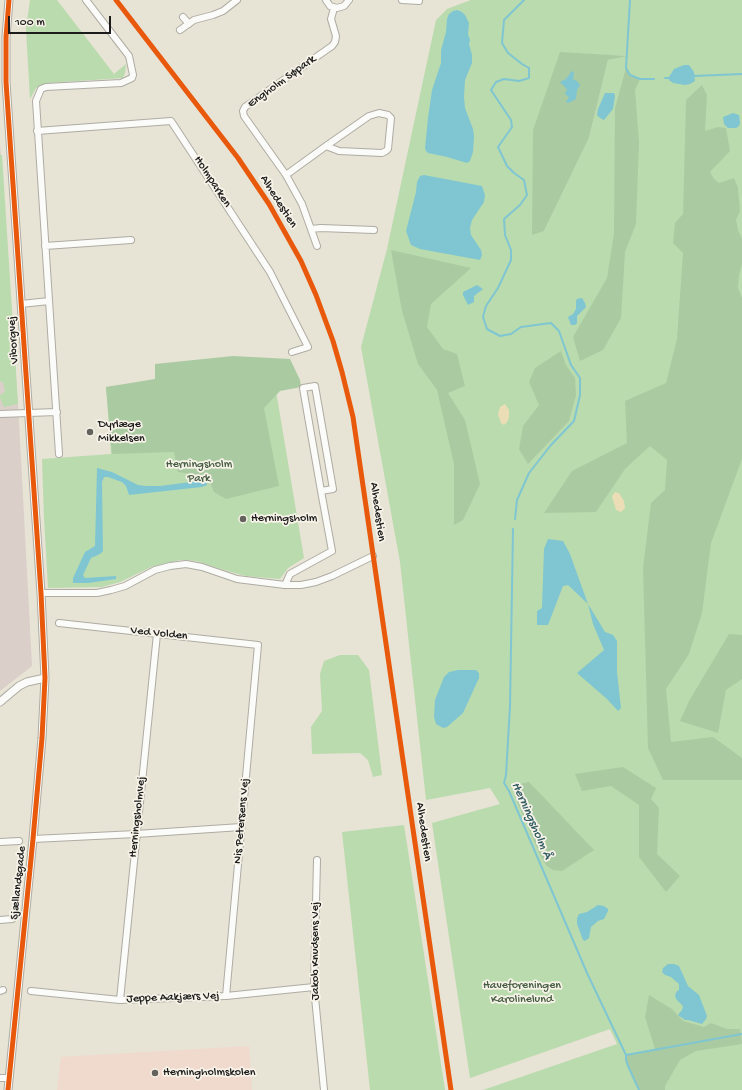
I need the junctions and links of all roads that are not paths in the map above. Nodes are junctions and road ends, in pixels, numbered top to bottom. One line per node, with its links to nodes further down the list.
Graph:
1 (9, 0): 12 (street, Viborgvej)
2 (86, 0): 13 (street)
3 (238, 0): 10 (street)
4 (326, 0): 8 (street)
5 (349, 0): 8 (street)
6 (402, 0): 7 (street)
7 (419, 1)
8 (334, 8): 15 (street, Engholm Søpark)
9 (183, 17): 10 (street)
10 (189, 24): 11 (street)
11 (180, 30)
12 (3, 82): 22 (street, Viborgvej)
13 (37, 131): 19 (street); 23 (street, Holmparken)
14 (326, 146): 14 (street); 15 (street)
15 (286, 176): 16 (street, Engholm Søpark)
16 (311, 229): 17 (street); 20 (street, Engholm Søpark)
17 (374, 230)
18 (131, 240): 19 (street)
19 (45, 246): 21 (street)
20 (317, 246)
21 (49, 301): 22 (street); 24 (street)
22 (21, 304): 25 (street, Viborgvej)
23 (292, 352)
24 (57, 412): 25 (street); 27 (street)
25 (29, 413): 26 (street); 31 (street, Viborgvej)
26 (0, 414)
27 (59, 454)
28 (321, 491): 28 (street); 30 (street)
29 (373, 556): 30 (street)
30 (285, 585): 31 (street)
31 (41, 593): 35 (street, Viborgvej)
32 (59, 623): 33 (street, Ved Volden)
33 (157, 634): 34 (street, Ved Volden); 38 (street, Herningsholmvej)
34 (258, 645): 37 (street, Nis Petersens Vej)
35 (45, 678): 36 (street); 39 (street, Sjællandsgade)
36 (0, 702)
37 (241, 827): 38 (street); 47 (street, Nis Petersens Vej)
38 (136, 834): 39 (street); 48 (street, Herningsholmvej)
39 (33, 839): 50 (street, Sjællandsgade)
40 (19, 841): 41 (street)
41 (0, 842)
42 (317, 860): 45 (street, Jakob Knudsens Vej)
43 (12, 919): 44 (street)
44 (0, 920)
45 (314, 987): 47 (street, Jeppe Aakjærs Vej); 52 (street, Jakob Knudsens Vej)
46 (31, 991): 48 (street, Jeppe Aakjærs Vej)
47 (226, 996): 48 (street, Jeppe Aakjærs Vej)
48 (120, 1000)
49 (0, 1078): 50 (street)
50 (9, 1078): 51 (street, Sjællandsgade)
51 (8, 1090)
52 (324, 1090)

